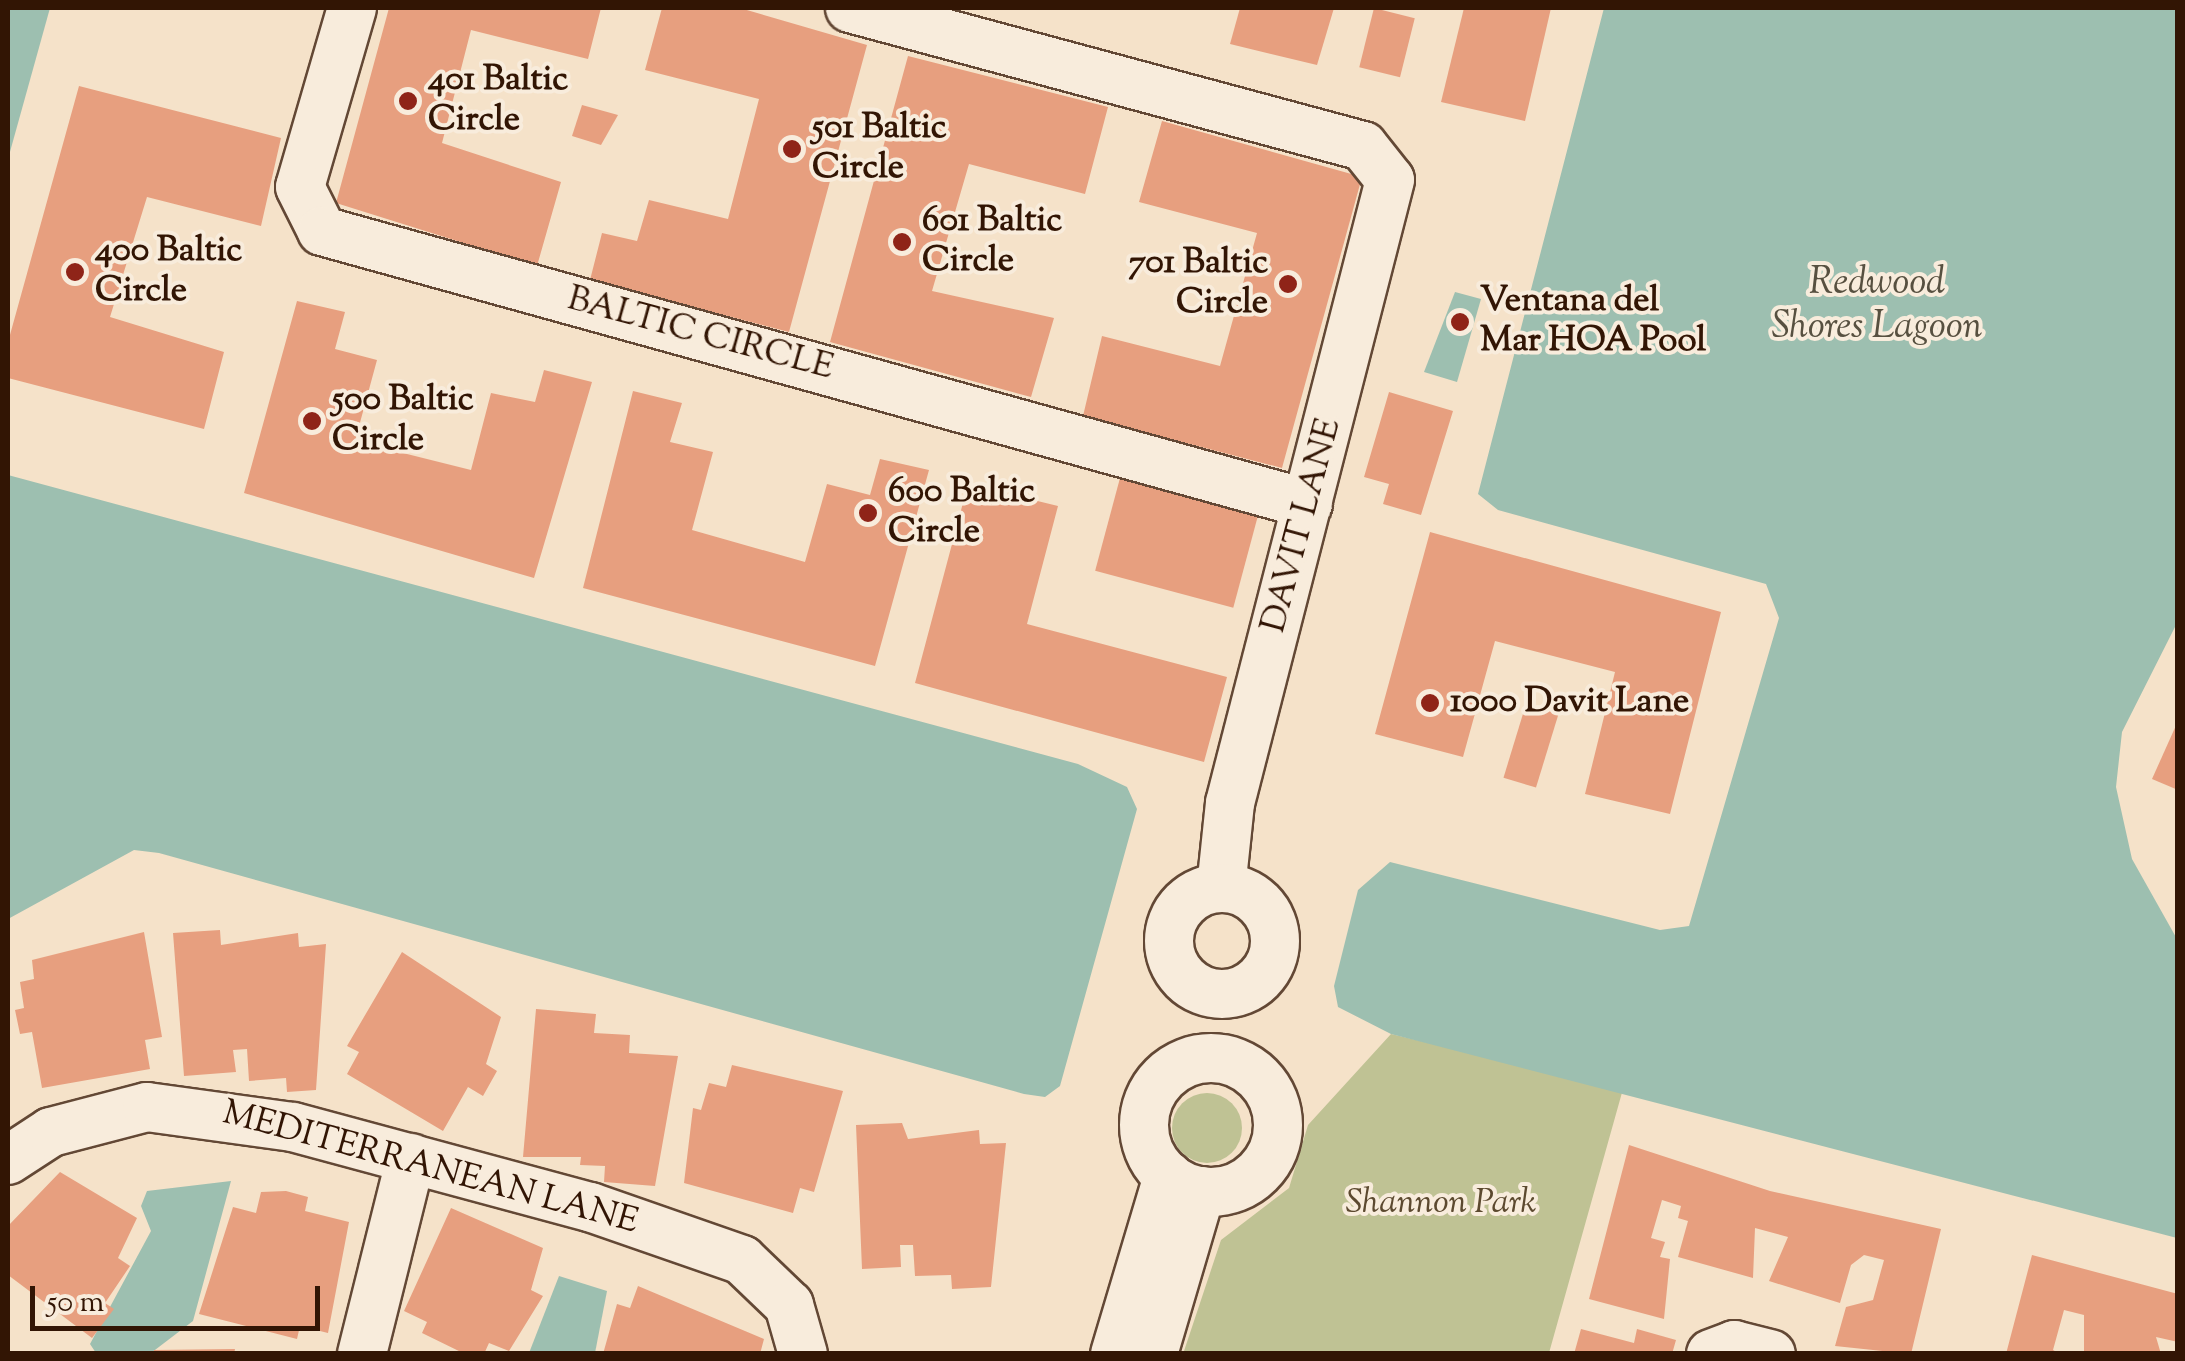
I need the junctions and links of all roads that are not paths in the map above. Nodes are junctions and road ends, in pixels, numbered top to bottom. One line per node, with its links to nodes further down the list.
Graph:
1 (352, 8): 3 (street, BALTIC CIRCLE)
2 (850, 8): 3 (street, DAVIT LANE)
3 (1308, 504): 4 (street, DAVIT LANE)
4 (1221, 888): 5 (street); 5 (street)
5 (1214, 991): 6 (street)
6 (1212, 1060): 9 (street); 9 (street)
7 (411, 1158): 8 (street, MEDITERRANEAN LANE); 10 (street); 11 (street, MEDITERRANEAN LANE)
8 (8, 1160)
9 (1184, 1184): 12 (street); 13 (street)
10 (362, 1354)
11 (803, 1354)
12 (1116, 1354)
13 (1153, 1354)
14 (1710, 1354): 15 (street)
15 (1771, 1354)

